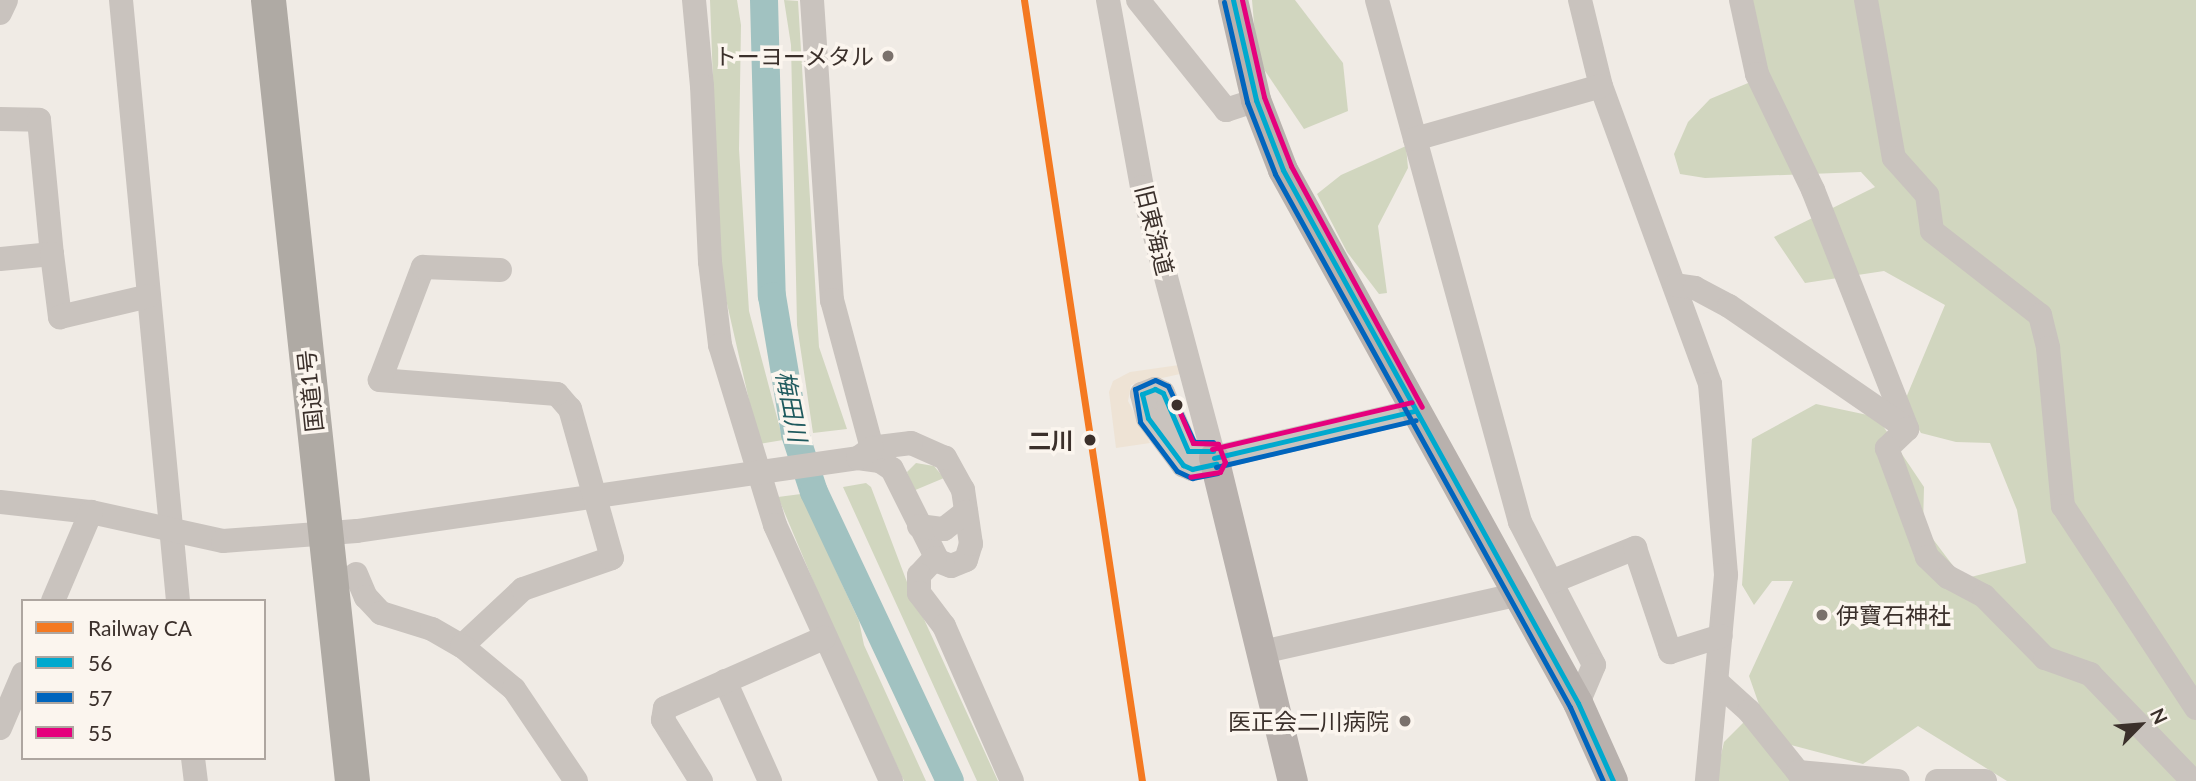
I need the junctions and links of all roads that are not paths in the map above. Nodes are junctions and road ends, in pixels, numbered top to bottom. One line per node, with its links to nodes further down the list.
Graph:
1 (6, 0): 14 (street)
2 (121, 0): 23 (street)
3 (248, 0): 37 (highway, 国道1号)
4 (268, 0): 37 (highway, 国道1号)
5 (694, 0): 29 (street)
6 (812, 0): 27 (street)
7 (1108, 0): 28 (street, 旧東海道)
8 (1138, 0): 16 (street)
9 (1233, 0): 16 (main road)
10 (1377, 0): 18 (street)
11 (1580, 0): 15 (street)
12 (1741, 0): 25 (street)
13 (1866, 0): 52 (street)
14 (0, 13)
15 (1601, 86): 18 (street); 22 (street)
16 (1256, 100): 24 (main road)
17 (0, 120): 19 (street)
18 (1415, 139): 40 (street)
19 (52, 254): 20 (street); 23 (street)
20 (0, 259)
21 (500, 270): 31 (street)
22 (1676, 285): 25 (street); 44 (street)
23 (149, 296): 36 (street)
24 (1414, 411): 28 (street); 41 (main road)
25 (1907, 429): 71 (street)
26 (928, 446): 27 (street); 30 (street); 34 (street)
27 (865, 453): 29 (street); 30 (street)
28 (1214, 458): 47 (main road)
29 (762, 471): 31 (street); 45 (street)
30 (895, 475): 35 (street)
31 (595, 494): 37 (street); 46 (street)
32 (0, 502): 33 (street)
33 (90, 512): 36 (street); 42 (street)
34 (966, 512): 35 (street); 38 (street)
35 (919, 526): 38 (street)
36 (171, 530): 37 (street); 43 (street)
37 (313, 535): 59 (highway, 国道1号); 60 (highway, 国道1号)
38 (935, 558): 64 (street)
39 (356, 574): 46 (street)
40 (1551, 582): 44 (street); 51 (street)
41 (1519, 594): 47 (street); 51 (main road)
42 (54, 599)
43 (178, 599)
44 (1721, 636): 50 (street)
45 (824, 638): 49 (street); 57 (street)
46 (463, 646): 61 (street)
47 (1262, 652): 65 (main road)
48 (21, 679): 53 (street)
49 (725, 681): 62 (street); 63 (street)
50 (1718, 683): 56 (street); 67 (street)
51 (1578, 703): 66 (main road)
52 (2196, 708)
53 (0, 726): 54 (street)
54 (21, 727)
55 (193, 760): 58 (street)
56 (1801, 777): 68 (street)
57 (884, 779)
58 (196, 781)
59 (329, 781)
60 (352, 781)
61 (576, 781)
62 (701, 781)
63 (769, 781)
64 (1012, 781)
65 (1293, 781)
66 (1613, 781)
67 (1707, 781)
68 (1898, 781)
69 (1937, 781): 70 (street)
70 (1985, 781)
71 (2193, 781)

